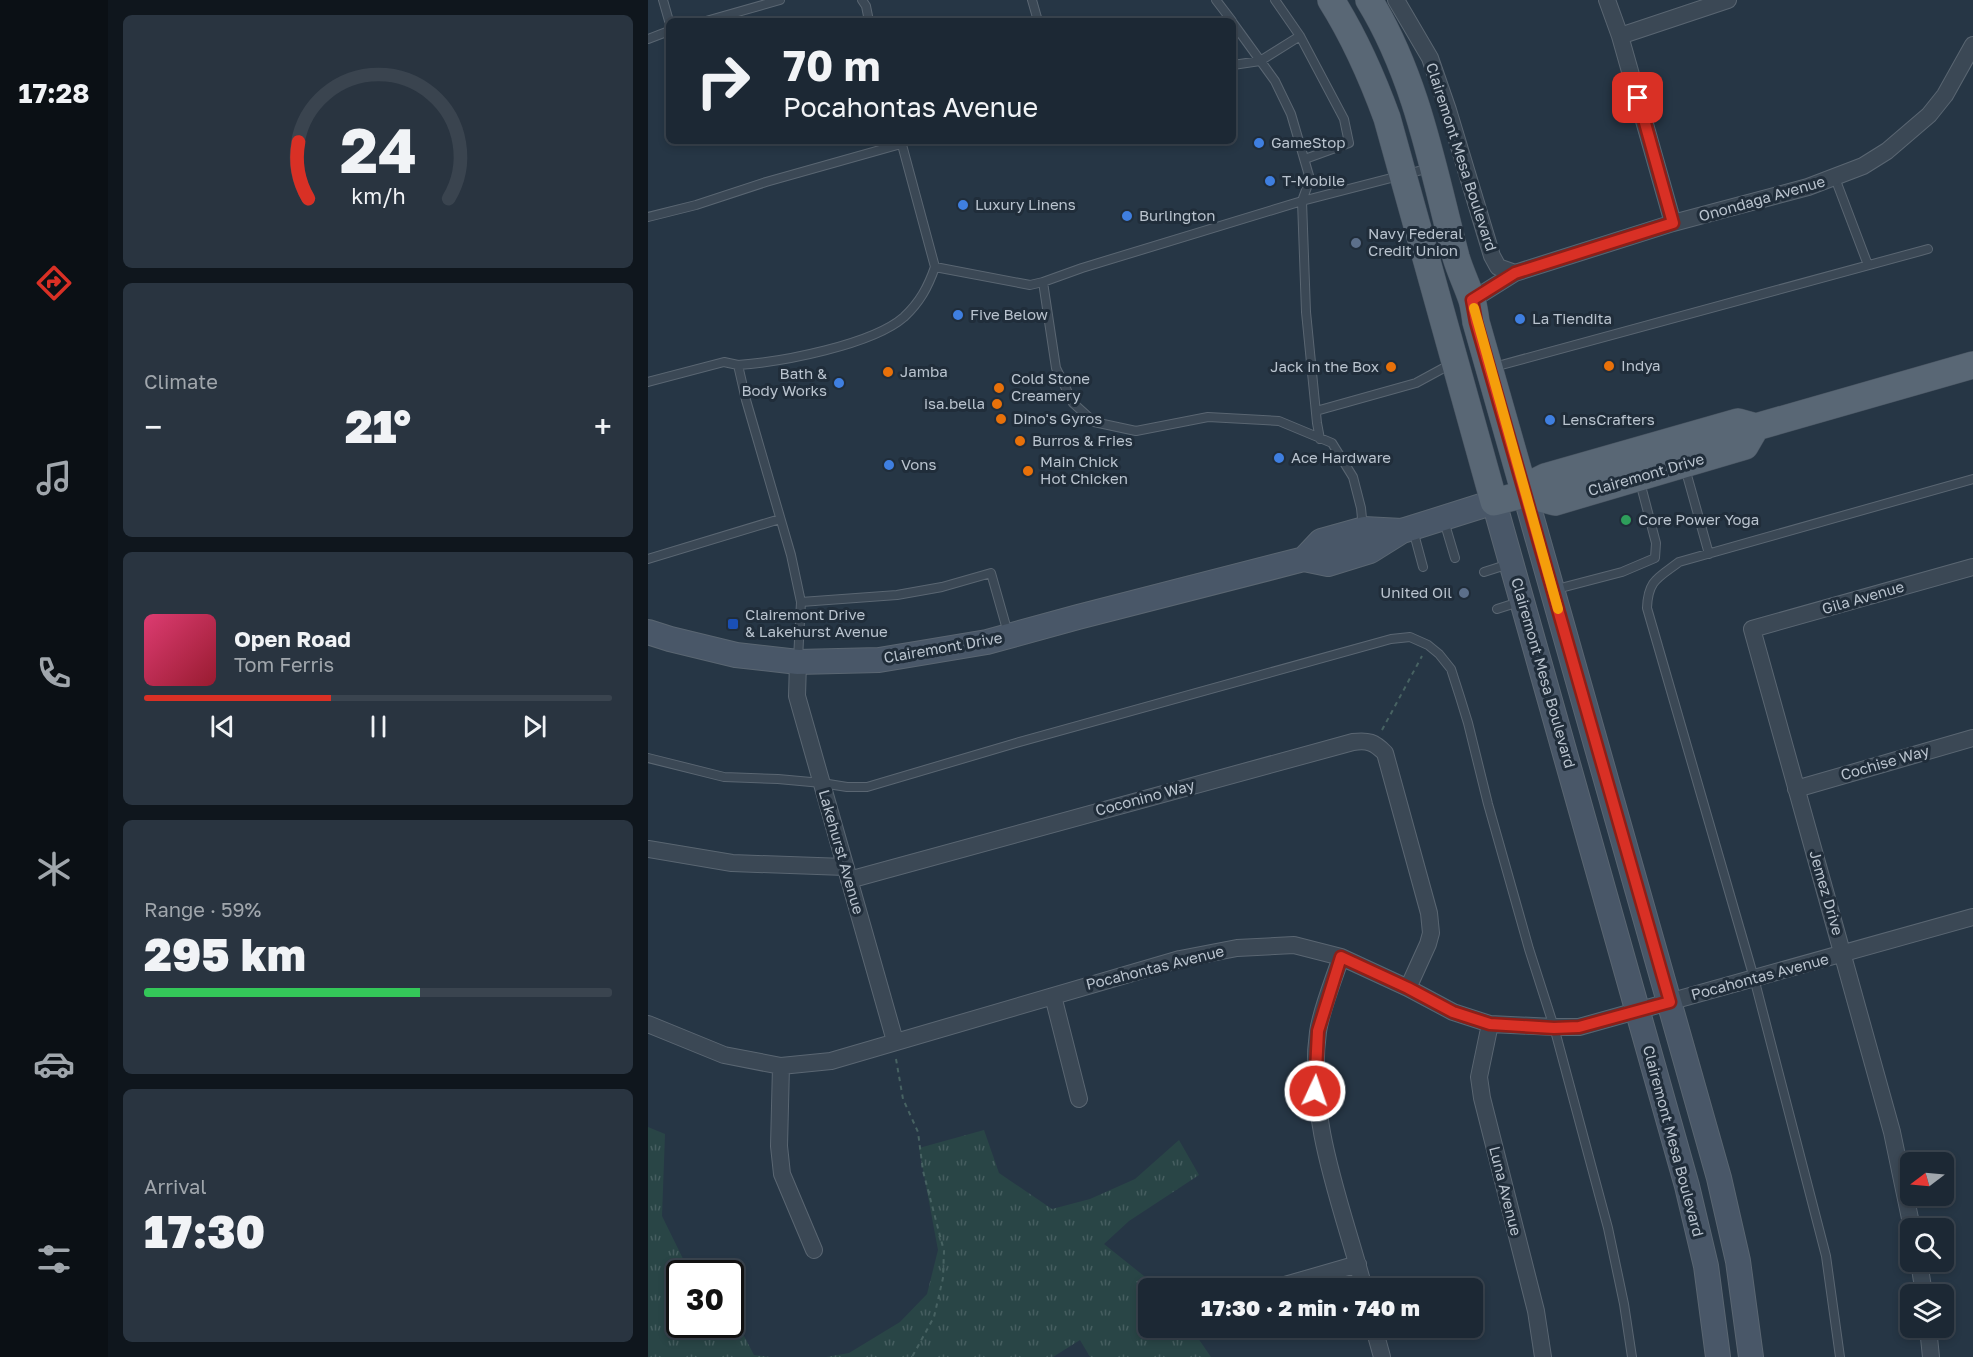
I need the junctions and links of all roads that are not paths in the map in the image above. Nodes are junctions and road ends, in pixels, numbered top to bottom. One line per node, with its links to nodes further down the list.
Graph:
1 (663, 0): 12 (lane)
2 (780, 0): 13 (lane)
3 (862, 0): 14 (lane)
4 (1032, 0): 15 (lane)
5 (1216, 0): 16 (lane)
6 (1275, 0): 19 (lane)
7 (1331, 0): 29 (main road, Clairemont Mesa Boulevard)
8 (1369, 0): 28 (main road, Clairemont Mesa Boulevard)
9 (1396, 0): 37 (street, Clairemont Mesa Boulevard)
10 (1607, 0): 20 (street)
11 (1728, 0): 20 (street)
12 (668, 18)
13 (717, 18)
14 (869, 18)
15 (1037, 18)
16 (1229, 18)
17 (1236, 28): 23 (lane)
18 (666, 32): 21 (lane)
19 (1300, 36): 23 (lane); 27 (lane)
20 (1620, 36): 33 (street)
21 (648, 39)
22 (1973, 45): 30 (street, Onondaga Avenue)
23 (1260, 61): 24 (lane); 27 (lane)
24 (1236, 65)
25 (894, 144): 32 (lane)
26 (902, 144): 36 (lane)
27 (1305, 159): 31 (lane)
28 (1434, 167): 29 (lane); 39 (main road, Clairemont Mesa Boulevard)
29 (1402, 175): 31 (lane); 40 (main road, Clairemont Mesa Boulevard)
30 (1835, 178): 33 (street, Onondaga Avenue); 35 (lane)
31 (1302, 201): 38 (lane); 45 (lane)
32 (648, 217)
33 (1673, 223): 37 (street, Onondaga Avenue)
34 (1928, 249): 35 (lane)
35 (1868, 265): 43 (lane)
36 (934, 267): 38 (lane); 41 (lane)
37 (1515, 273): 39 (street, Onondaga Avenue)
38 (1043, 282): 47 (lane)
39 (1472, 300): 43 (main road, Clairemont Mesa Boulevard)
40 (1455, 362): 45 (lane); 52 (main road, Clairemont Mesa Boulevard)
41 (738, 365): 44 (lane); 54 (lane)
42 (1973, 365): 46 (main road, Clairemont Drive)
43 (1490, 368): 51 (main road, Clairemont Mesa Boulevard)
44 (648, 382)
45 (1316, 411): 47 (lane)
46 (1756, 427): 48 (main road, Clairemont Drive); 51 (main road, Clairemont Drive)
47 (1320, 439): 55 (lane)
48 (1683, 464): 49 (main road, Clairemont Drive); 57 (lane)
49 (1638, 477): 51 (main road, Clairemont Drive); 65 (lane)
50 (1973, 479): 57 (lane)
51 (1526, 494): 52 (main road, Clairemont Drive); 65 (main road, Clairemont Mesa Boulevard)
52 (1494, 502): 53 (main road, Clairemont Drive); 61 (main road, Clairemont Mesa Boulevard)
53 (1443, 517): 56 (main road, Clairemont Drive); 58 (lane)
54 (780, 519): 59 (lane); 67 (lane)
55 (1364, 529): 56 (main road, Clairemont Drive); 60 (main road, Clairemont Drive)
56 (1407, 529): 60 (main road, Clairemont Drive); 62 (lane)
57 (1709, 554): 82 (lane)
58 (1455, 558)
59 (648, 559)
60 (1304, 560): 71 (main road, Clairemont Drive)
61 (1512, 563): 64 (lane); 66 (main road, Clairemont Mesa Boulevard)
62 (1423, 567)
63 (1973, 567): 69 (street, Gila Avenue)
64 (1484, 572)
65 (1553, 590): 85 (main road, Clairemont Mesa Boulevard)
66 (1523, 601): 68 (lane); 86 (main road, Clairemont Mesa Boulevard)
67 (801, 602): 71 (lane); 72 (lane)
68 (1497, 609)
69 (1752, 629): 76 (street, Jemez Drive)
70 (648, 632): 72 (main road, Clairemont Drive)
71 (1009, 636): 72 (main road, Clairemont Drive)
72 (798, 662): 75 (street, Lakehurst Avenue)
73 (1973, 738): 76 (street, Cochise Way)
74 (648, 758): 75 (lane)
75 (822, 783): 78 (street, Lakehurst Avenue); 89 (lane)
76 (1796, 789): 80 (street, Jemez Drive)
77 (648, 849): 78 (street, Coconino Way)
78 (847, 873): 83 (street, Coconino Way); 90 (street, Lakehurst Avenue)
79 (1973, 917): 80 (street, Pocahontas Avenue)
80 (1843, 954): 82 (street, Pocahontas Avenue); 93 (street, Jemez Drive)
81 (1341, 957): 83 (street, Pocahontas Avenue); 84 (street, Pocahontas Avenue); 95 (street)
82 (1754, 978): 85 (street, Pocahontas Avenue); 105 (lane)
83 (1408, 988): 88 (street, Pocahontas Avenue)
84 (1053, 996): 90 (street, Pocahontas Avenue); 92 (street)
85 (1670, 1002): 86 (street, Pocahontas Avenue); 104 (main road, Clairemont Mesa Boulevard)
86 (1638, 1011): 89 (street, Pocahontas Avenue); 103 (main road, Clairemont Mesa Boulevard)
87 (648, 1024): 91 (street, Pocahontas Avenue)
88 (1490, 1024): 89 (street, Pocahontas Avenue); 101 (street, Luna Avenue)
89 (1554, 1028): 102 (lane)
90 (895, 1041): 91 (street, Pocahontas Avenue)
91 (781, 1066): 94 (street)
92 (1079, 1099)
93 (1910, 1218)
94 (814, 1250)
95 (1358, 1264): 96 (street); 97 (street)
96 (1309, 1278)
97 (1362, 1278)
98 (1377, 1338): 100 (street)
99 (1929, 1338): 106 (street)
100 (1382, 1357)
101 (1543, 1357)
102 (1632, 1357)
103 (1718, 1357)
104 (1750, 1357)
105 (1839, 1357)
106 (1932, 1357)

